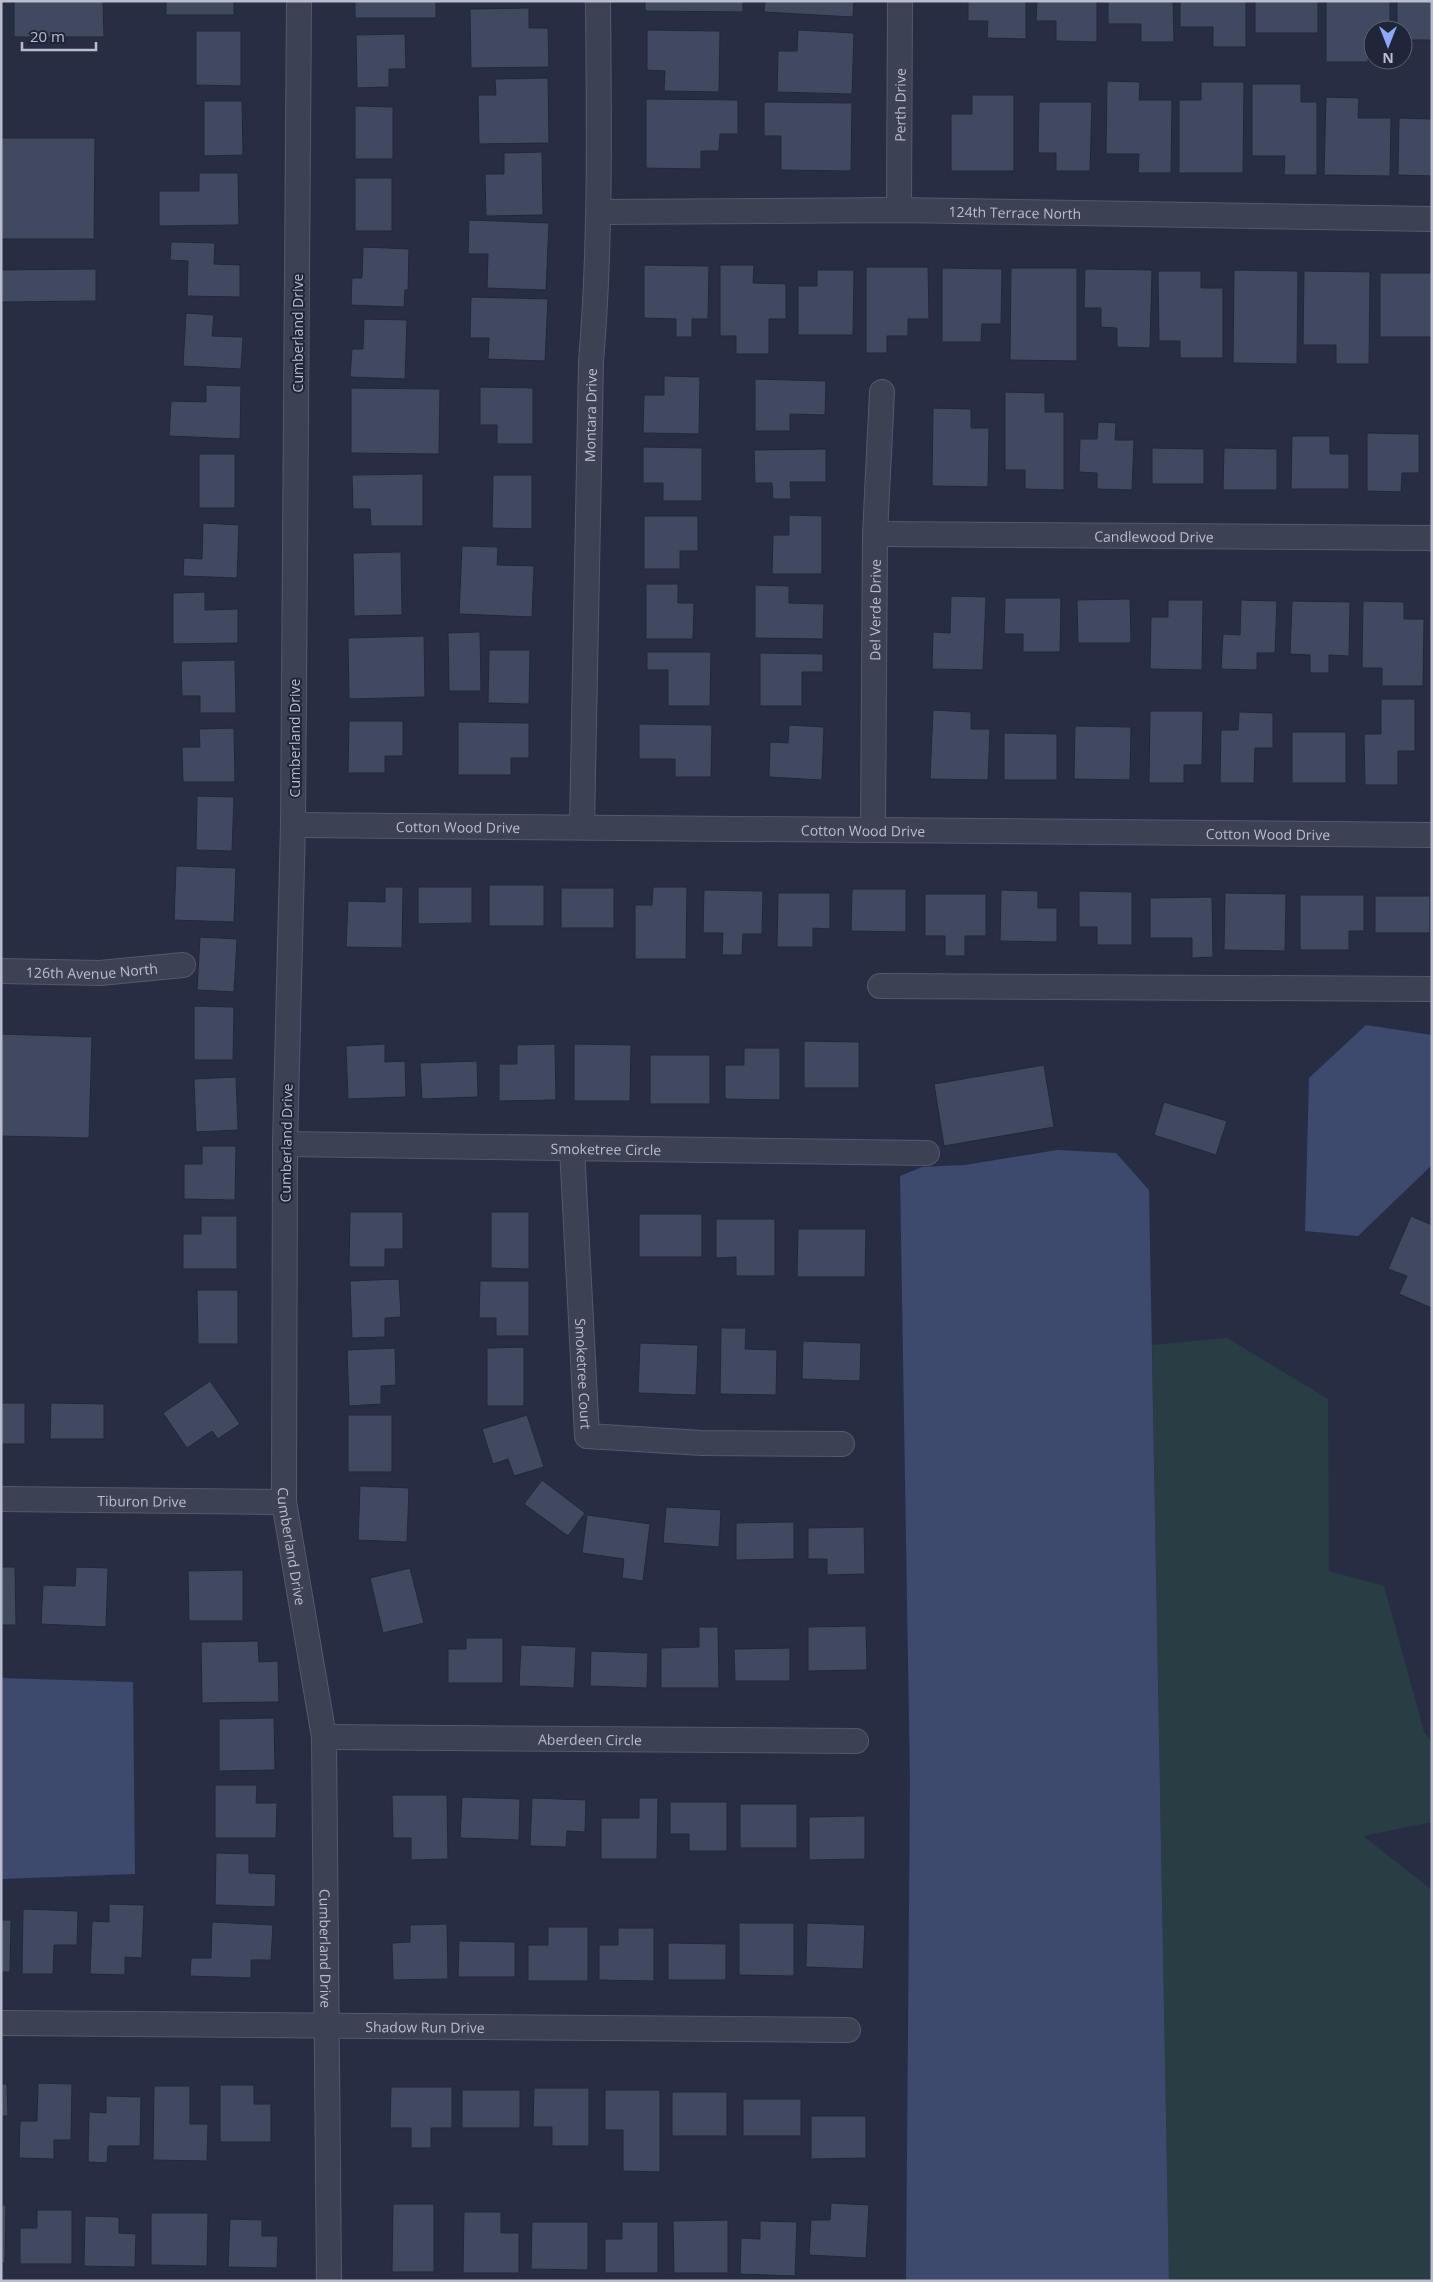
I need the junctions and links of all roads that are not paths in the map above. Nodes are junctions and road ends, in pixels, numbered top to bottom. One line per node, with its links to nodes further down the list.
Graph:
1 (299, 1): 10 (street, Cumberland Drive)
2 (598, 1): 5 (street, Montara Drive)
3 (900, 1): 4 (street, Perth Drive)
4 (899, 210): 5 (street, 124th Terrace North); 6 (street, 124th Terrace North)
5 (600, 212): 11 (street, Montara Drive)
6 (1432, 219)
7 (882, 392): 8 (street, Del Verde Drive)
8 (875, 534): 9 (street, Candlewood Drive); 12 (street, Del Verde Drive)
9 (1432, 538)
10 (293, 825): 11 (street, Cotton Wood Drive); 18 (street, Cumberland Drive)
11 (582, 827): 12 (street, Cotton Wood Drive)
12 (872, 829): 13 (street, Cotton Wood Drive)
13 (1432, 835)
14 (183, 965): 15 (street, 126th Avenue North)
15 (1, 972)
16 (880, 986): 17 (street)
17 (1432, 989)
18 (285, 1144): 19 (street, Smoketree Circle); 23 (street, Cumberland Drive)
19 (572, 1148): 20 (street, Smoketree Circle); 21 (street, Smoketree Court)
20 (927, 1153)
21 (842, 1444)
22 (1, 1499): 23 (street, Tiburon Drive)
23 (284, 1502): 24 (street, Cumberland Drive)
24 (324, 1736): 25 (street, Aberdeen Circle); 27 (street, Cumberland Drive)
25 (856, 1741)
26 (1, 2023): 27 (street, Shadow Run Drive)
27 (325, 2026): 28 (street, Shadow Run Drive); 29 (street, Cumberland Drive)
28 (848, 2030)
29 (330, 2281)

